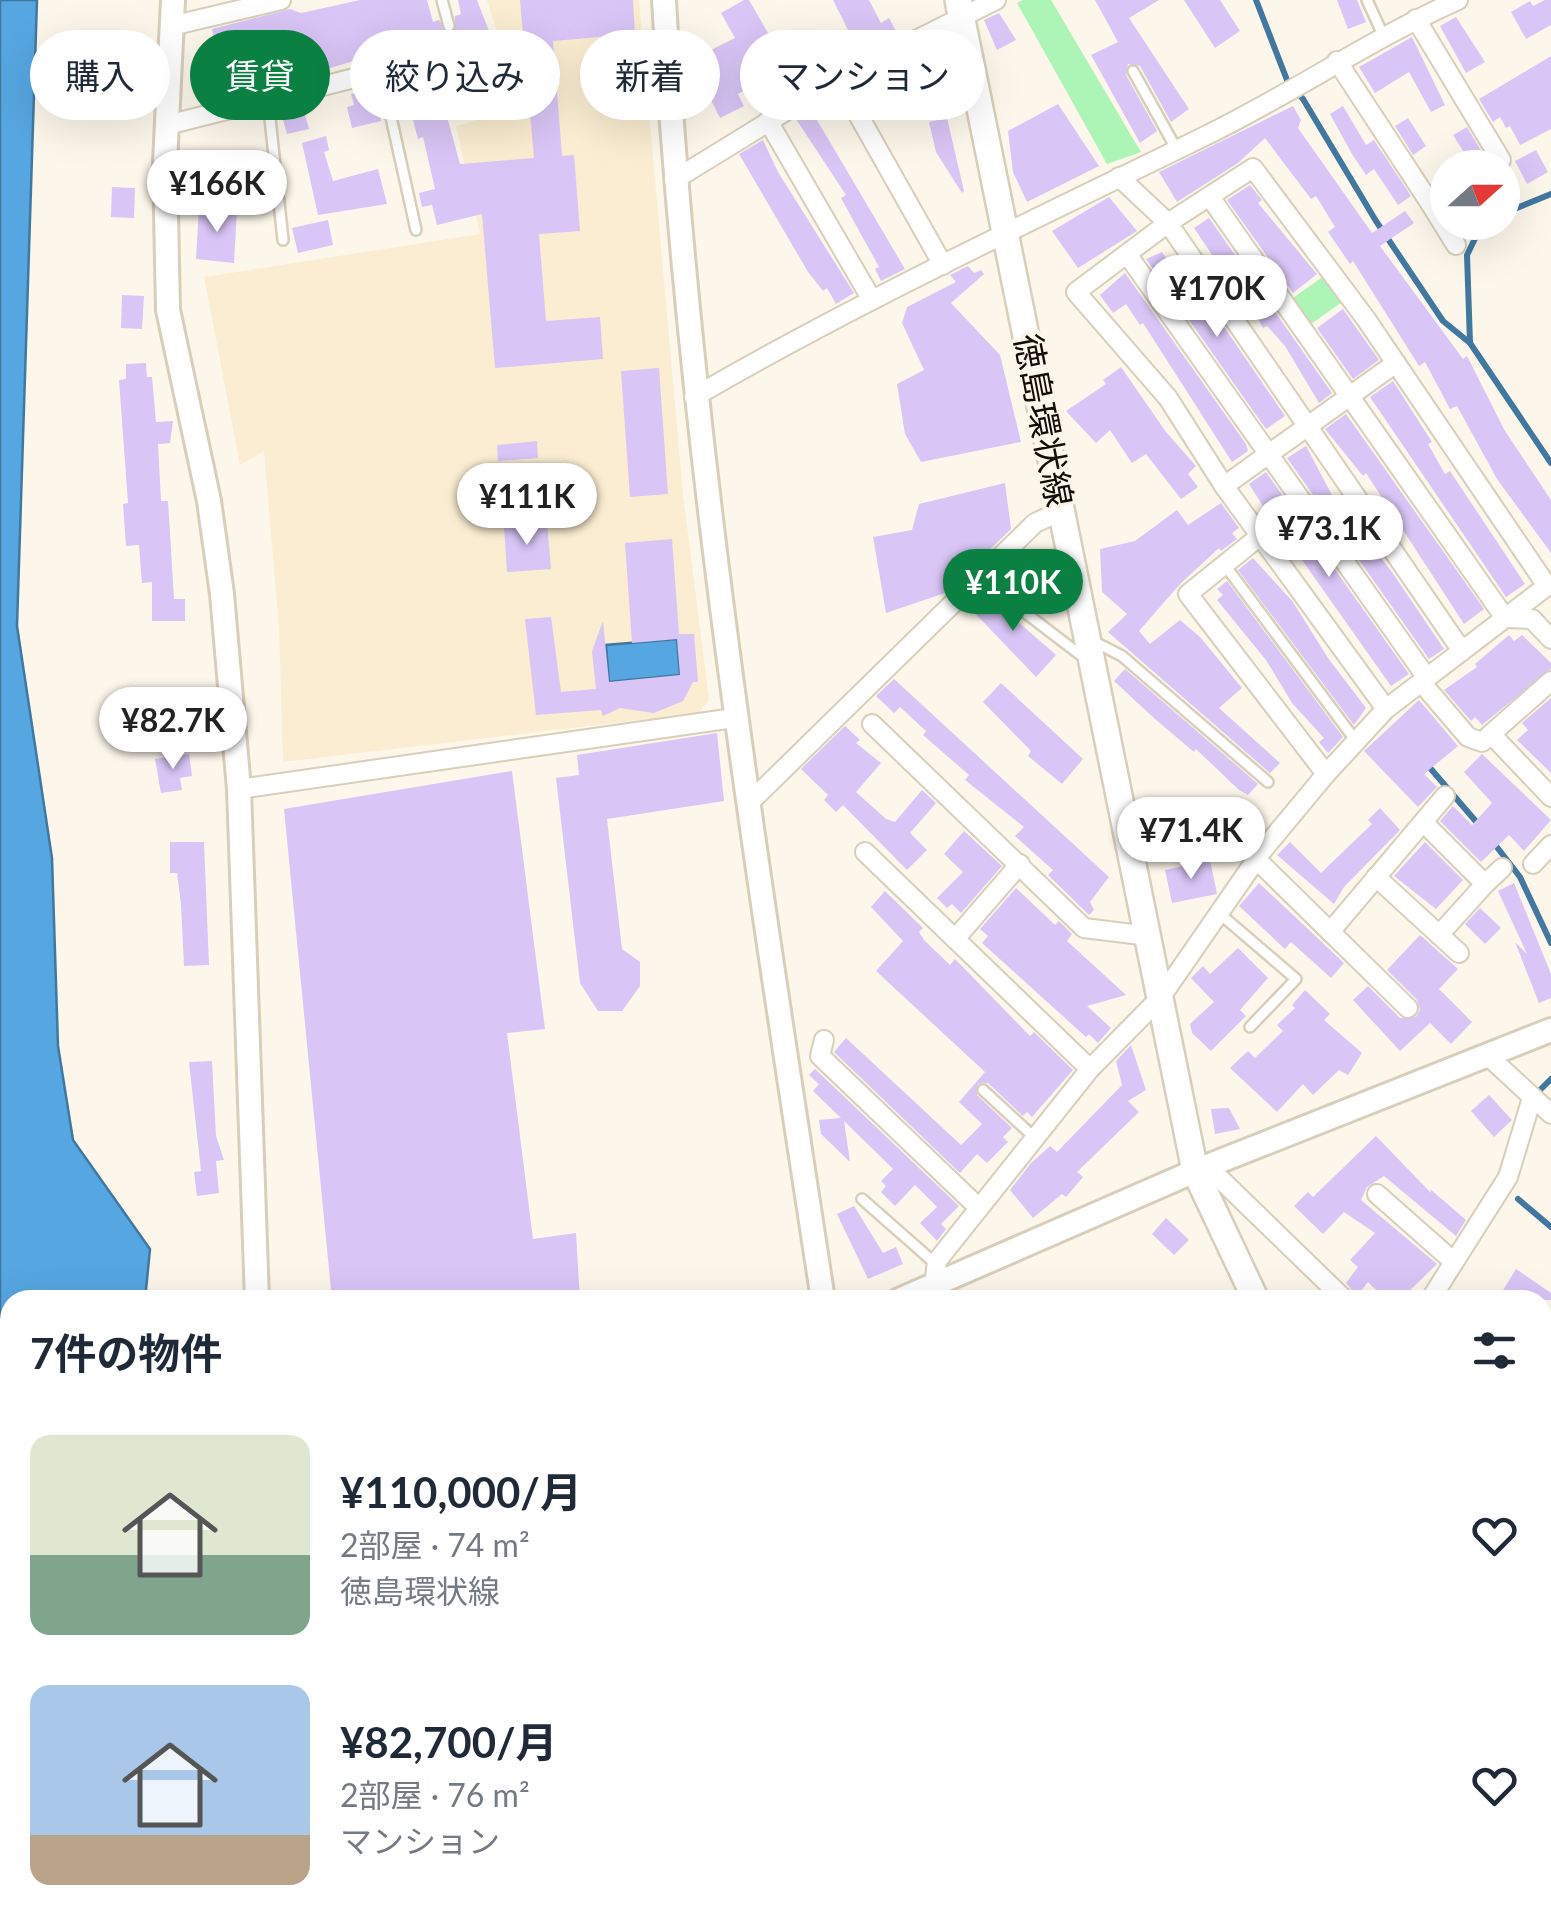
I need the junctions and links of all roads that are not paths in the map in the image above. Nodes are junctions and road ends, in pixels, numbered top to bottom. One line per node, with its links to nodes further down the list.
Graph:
1 (173, 0): 10 (street)
2 (281, 0): 10 (street)
3 (442, 0): 11 (lane)
4 (664, 0): 25 (street)
5 (996, 0): 8 (street)
6 (1367, 0): 13 (lane)
7 (1458, 0): 9 (street)
8 (960, 8): 12 (street); 30 (main road, 徳島環状線)
9 (1416, 18): 13 (street); 23 (street)
10 (171, 26): 21 (street)
11 (449, 26)
12 (922, 30)
13 (1384, 35): 14 (street)
14 (1338, 61): 22 (street); 27 (street)
15 (1133, 70): 22 (lane)
16 (190, 119): 21 (street)
17 (270, 120): 31 (lane)
18 (391, 120): 29 (lane)
19 (768, 120): 25 (street); 36 (street)
20 (861, 120): 35 (street)
21 (167, 125): 61 (street)
22 (1177, 150): 24 (street)
23 (1495, 150)
24 (1119, 177): 28 (street); 30 (street)
25 (674, 180): 39 (street)
26 (1210, 197): 28 (street); 37 (street); 38 (street)
27 (1430, 204)
28 (1168, 223): 34 (street); 40 (street)
29 (416, 230)
30 (1008, 232): 35 (street); 43 (main road, 徳島環状線)
31 (283, 240)
32 (1453, 240): 33 (street)
33 (1456, 245)
34 (1128, 254): 41 (street); 42 (street)
35 (943, 265): 36 (street)
36 (872, 300): 39 (street)
37 (1396, 363): 38 (street); 47 (street)
38 (1349, 396): 40 (street); 47 (street)
39 (694, 397): 55 (street)
40 (1306, 425): 41 (street); 50 (street)
41 (1268, 453): 42 (street); 52 (street)
42 (1224, 486): 44 (street)
43 (1063, 510): 48 (main road, 徳島環状線); 64 (street)
44 (1260, 536): 45 (street); 54 (street)
45 (1224, 564): 58 (lane); 59 (street)
46 (1010, 601): 51 (lane)
47 (1505, 618): 49 (street); 50 (street)
48 (1089, 638): 51 (main road, 徳島環状線); 60 (lane)
49 (1551, 639)
50 (1462, 650): 52 (street)
51 (1094, 666): 77 (main road, 徳島環状線)
52 (1424, 680): 54 (street); 57 (street)
53 (1551, 681): 57 (street)
54 (1386, 709): 58 (street)
55 (734, 718): 61 (street); 64 (street)
56 (872, 724): 69 (street)
57 (1491, 734): 63 (street)
58 (1356, 741): 59 (street)
59 (1326, 774): 68 (street)
60 (1268, 782)
61 (238, 788): 97 (street)
62 (1446, 796): 65 (street)
63 (1551, 796)
64 (747, 805): 98 (street)
65 (1423, 822): 72 (street); 73 (street)
66 (1551, 845): 70 (street)
67 (864, 852): 78 (street)
68 (1256, 859): 74 (street); 75 (street)
69 (1020, 864): 77 (street); 78 (street)
70 (1533, 864)
71 (1502, 868): 73 (street)
72 (1376, 877): 75 (street); 76 (street)
73 (1486, 884): 76 (street)
74 (1217, 911): 80 (street); 82 (lane)
75 (1330, 932): 81 (street)
76 (1439, 934): 79 (street)
77 (1148, 936): 80 (main road, 徳島環状線)
78 (955, 939): 86 (street)
79 (1459, 953)
80 (1160, 996): 86 (street); 91 (main road, 徳島環状線)
81 (1408, 1008)
82 (1250, 1027)
83 (1551, 1030): 85 (street)
84 (824, 1040): 94 (street)
85 (1487, 1055): 88 (street); 91 (street)
86 (1090, 1069): 90 (street)
87 (984, 1090): 90 (lane)
88 (1532, 1098): 89 (street); 95 (street)
89 (1551, 1114)
90 (1034, 1138): 94 (street)
91 (1201, 1168): 96 (street); 100 (main road, 徳島環状線); 101 (street)
92 (1378, 1194): 95 (street)
93 (862, 1200): 96 (lane)
94 (979, 1208): 96 (street)
95 (1454, 1262): 102 (street)
96 (936, 1276): 99 (street)
97 (257, 1290)
98 (820, 1290)
99 (914, 1290)
100 (1252, 1290)
101 (1334, 1290)
102 (1436, 1290)

